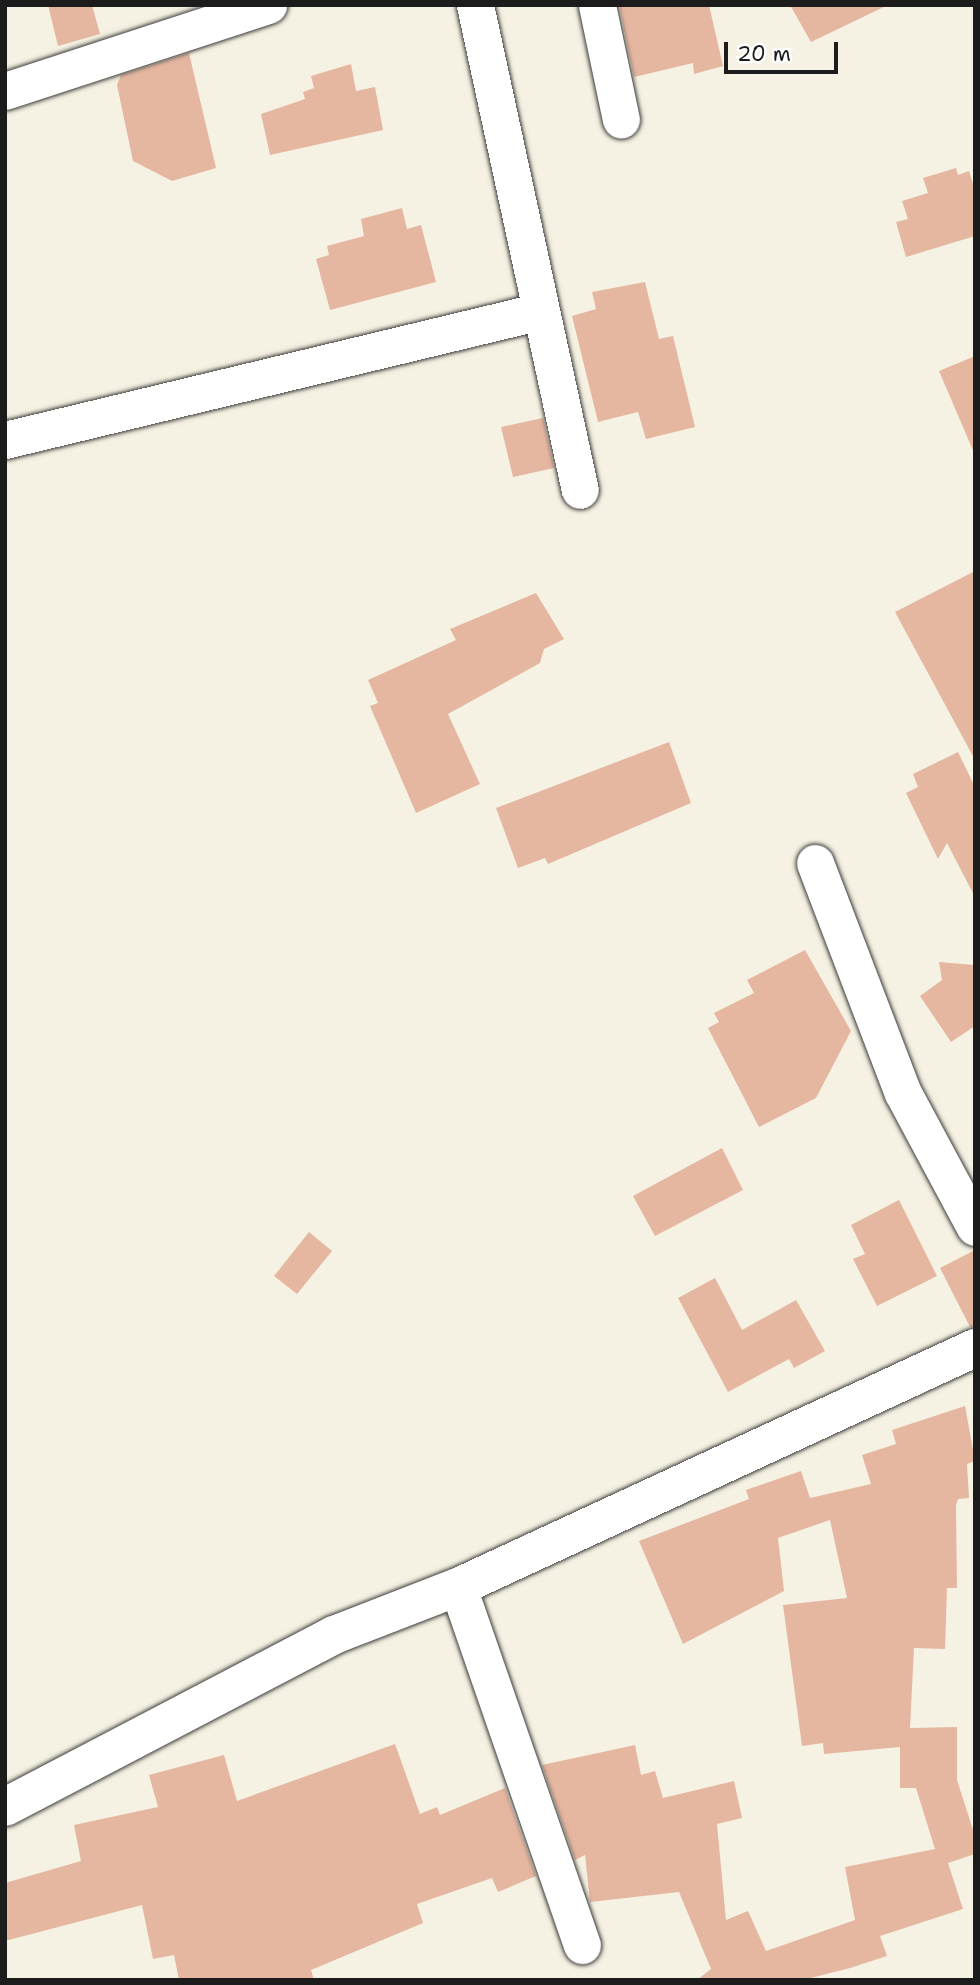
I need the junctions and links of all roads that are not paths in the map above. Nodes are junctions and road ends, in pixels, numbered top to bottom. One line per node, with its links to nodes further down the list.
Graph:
1 (268, 5): 4 (street)
2 (475, 5): 6 (street)
3 (597, 5): 5 (street)
4 (5, 92)
5 (621, 120)
6 (537, 312): 7 (street); 8 (street)
7 (5, 440)
8 (580, 490)
9 (815, 863): 10 (street)
10 (975, 1227)
11 (975, 1348): 12 (street)
12 (458, 1587): 13 (street); 14 (street)
13 (5, 1807)
14 (582, 1945)

